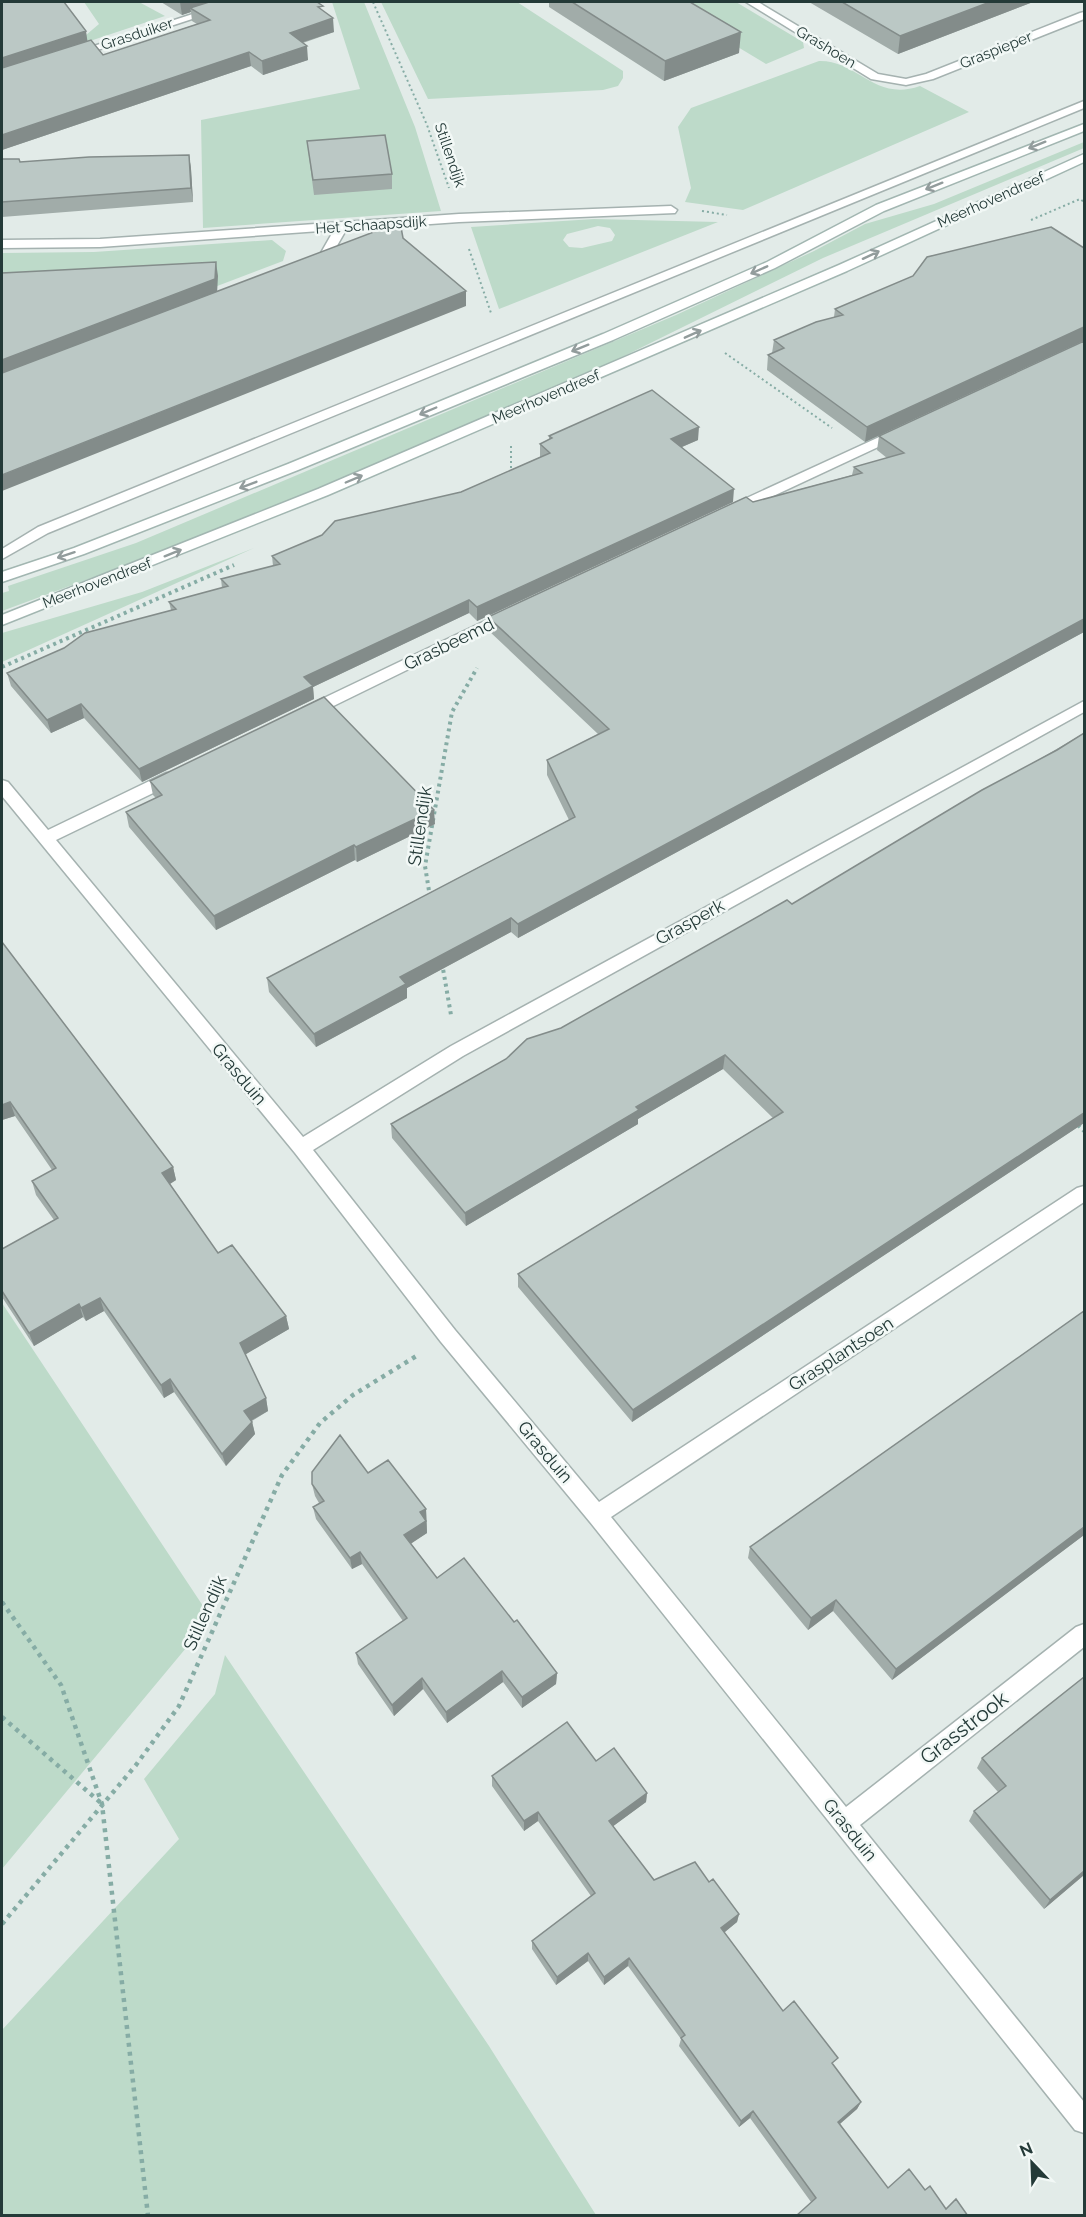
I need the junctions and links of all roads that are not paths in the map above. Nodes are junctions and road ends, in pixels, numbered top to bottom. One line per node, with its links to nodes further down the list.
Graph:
1 (239, 2): 4 (street, Grasduiker)
2 (751, 2): 5 (street, Grashoen)
3 (1084, 15): 5 (street, Graspieper)
4 (58, 60)
5 (906, 82)
6 (1084, 104): 15 (street)
7 (1084, 126): 16 (street, Meerhovendreef, one-way to 16)
8 (1084, 158): 18 (street, Meerhovendreef, one-way to 8)
9 (671, 210): 10 (street, Het Schaapsdijk)
10 (341, 228): 11 (street, Het Schaapsdijk); 12 (street)
11 (2, 244)
12 (301, 268)
13 (912, 427): 14 (street)
14 (713, 519)
15 (2, 555)
16 (2, 577)
17 (521, 609): 20 (street, Grasbeemd)
18 (2, 620)
19 (1084, 706): 24 (street, Grasperk)
20 (292, 720)
21 (184, 772): 23 (street)
22 (2, 786): 23 (street, Grasduin)
23 (44, 839): 24 (street, Grasduin)
24 (301, 1148): 26 (street, Grasduin)
25 (1084, 1193): 26 (street, Grasplantsoen)
26 (597, 1515): 28 (street, Grasduin)
27 (1084, 1634): 28 (street, Grasstrook)
28 (844, 1823): 29 (street, Grasduin)
29 (1084, 2121)

